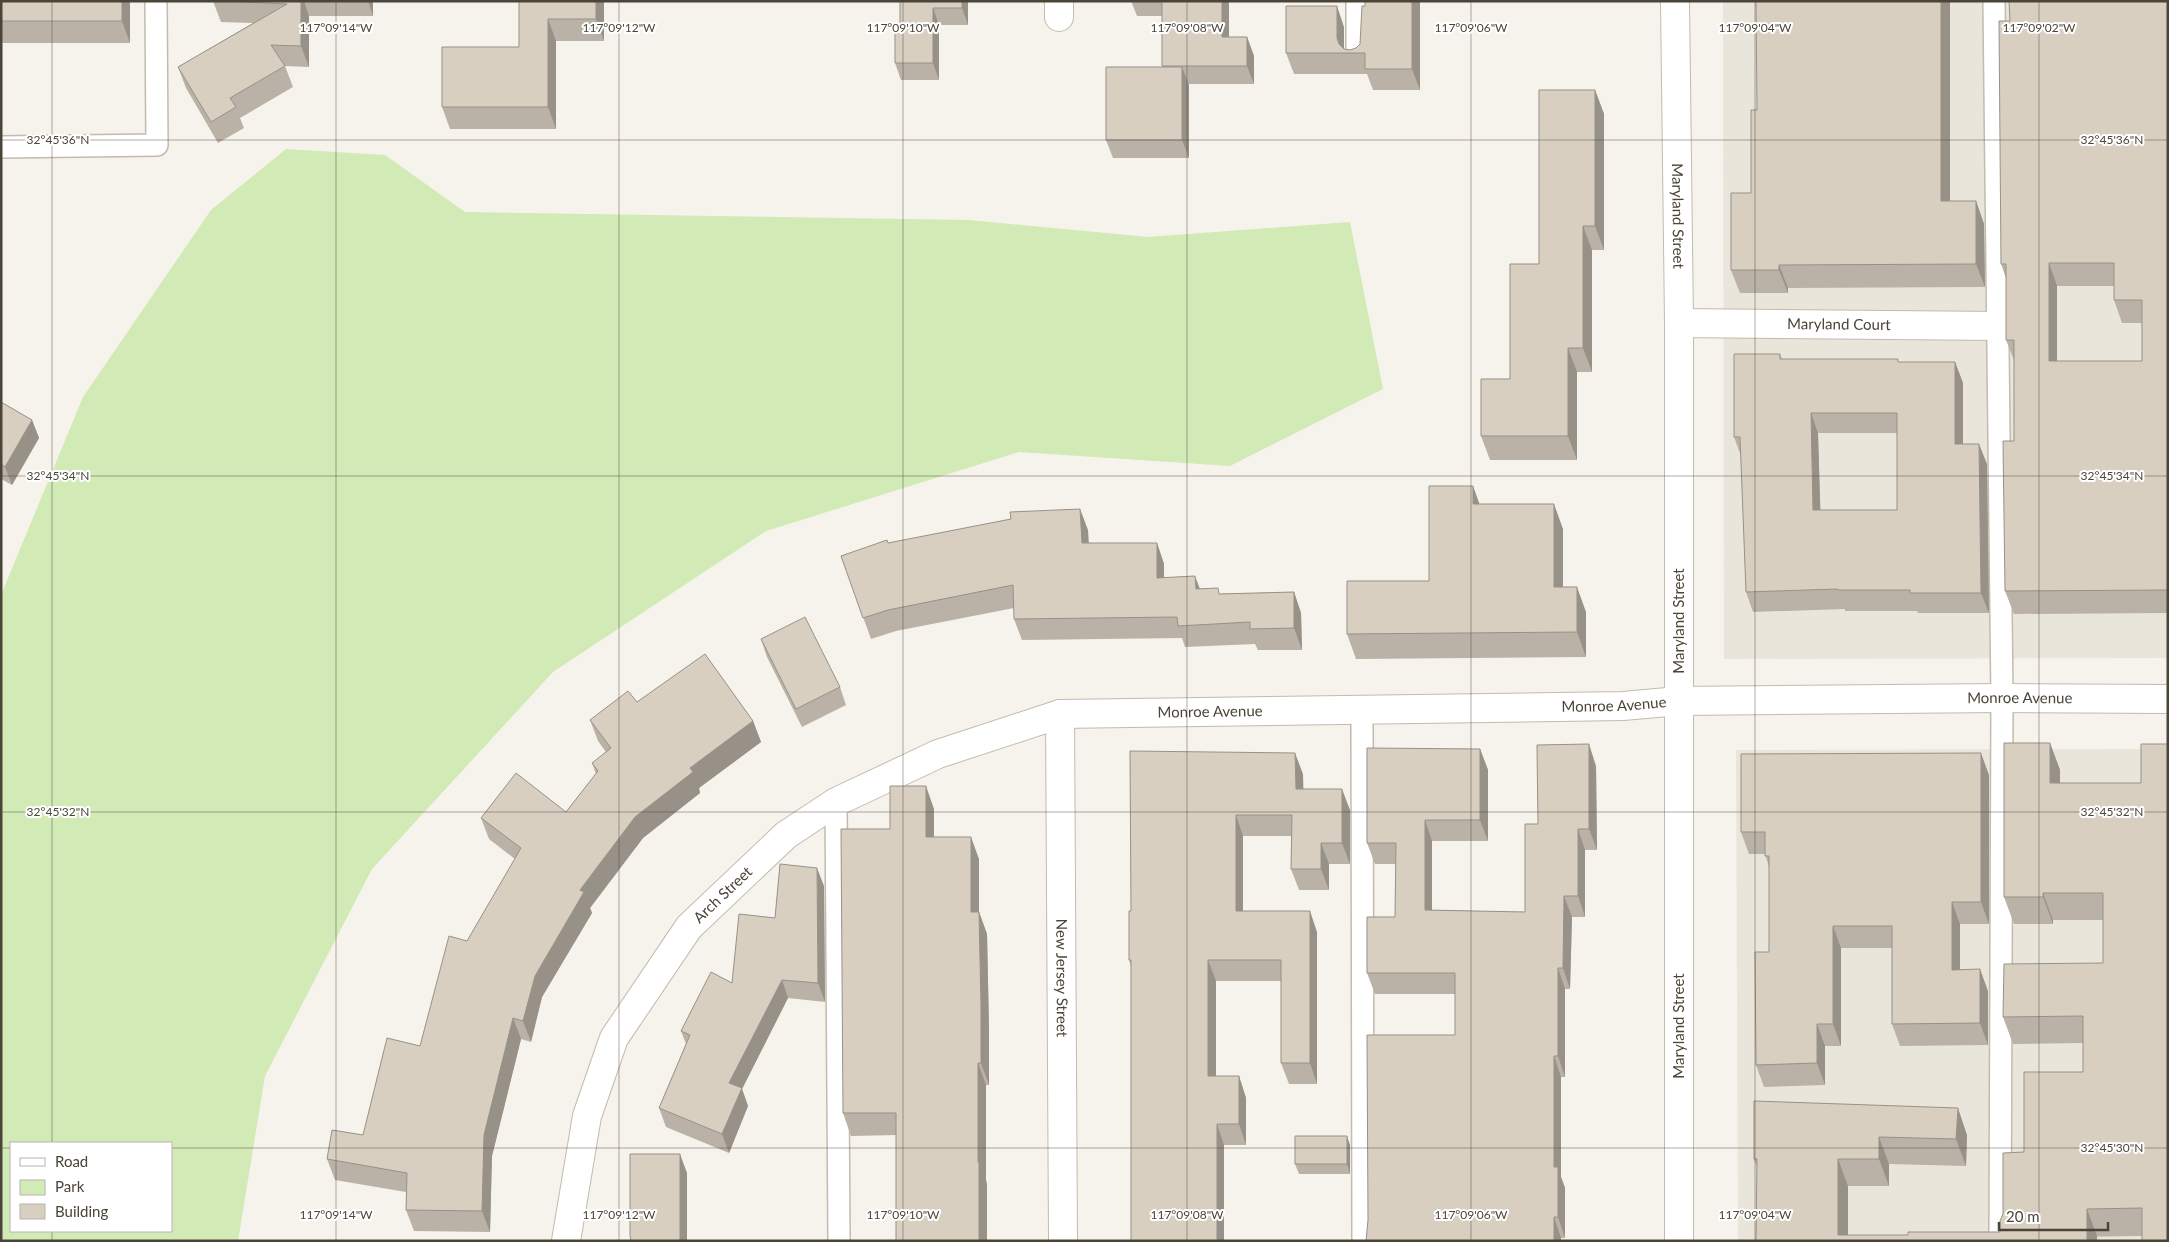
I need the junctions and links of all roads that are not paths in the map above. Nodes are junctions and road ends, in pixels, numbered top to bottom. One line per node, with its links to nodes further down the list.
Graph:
1 (156, 1): 6 (lane)
2 (1357, 1): 5 (lane)
3 (1675, 1): 7 (street, Maryland Street)
4 (1994, 1): 8 (lane)
5 (1357, 59)
6 (1, 147)
7 (1679, 323): 8 (street, Maryland Court); 11 (street, Maryland Street)
8 (1998, 326): 9 (lane)
9 (2002, 698): 10 (street, Monroe Avenue); 11 (street, Monroe Avenue); 20 (lane)
10 (2168, 698)
11 (1679, 702): 12 (street, Monroe Avenue); 19 (street, Maryland Street)
12 (1362, 710): 13 (street, Monroe Avenue); 18 (lane)
13 (1060, 714): 14 (street, Arch Street); 17 (street, New Jersey Street)
14 (836, 802): 15 (street, Arch Street); 16 (lane)
15 (566, 1241)
16 (839, 1241)
17 (1063, 1241)
18 (1363, 1241)
19 (1679, 1241)
20 (2000, 1241)

